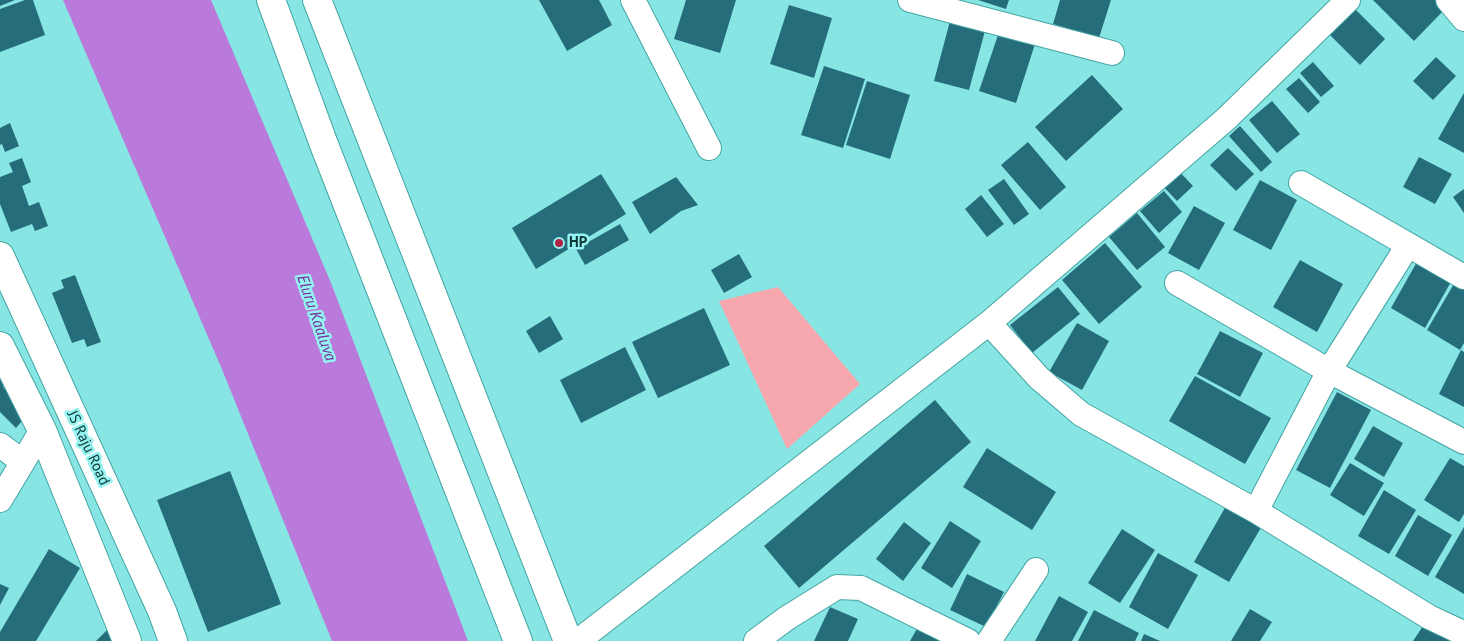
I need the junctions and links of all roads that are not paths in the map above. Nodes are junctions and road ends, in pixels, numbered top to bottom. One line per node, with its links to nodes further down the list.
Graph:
1 (271, 0): 28 (main road)
2 (317, 0): 29 (main road)
3 (633, 0): 9 (street)
4 (910, 0): 8 (street)
5 (1348, 0): 15 (street)
6 (1448, 0): 7 (street)
7 (1464, 19)
8 (1112, 53)
9 (709, 148)
10 (1301, 183): 11 (street)
11 (1408, 246): 13 (street); 17 (street)
12 (0, 256): 27 (main road, JS Raju Road)
13 (1464, 277)
14 (1177, 283): 17 (street)
15 (988, 323): 23 (street); 30 (street)
16 (0, 346): 18 (main road)
17 (1330, 371): 19 (street); 23 (street)
18 (42, 430): 21 (street); 26 (main road)
19 (1464, 442)
20 (0, 445): 21 (street)
21 (23, 462): 22 (street)
22 (0, 500)
23 (1256, 510): 25 (street)
24 (1036, 570): 33 (street)
25 (1463, 632)
26 (127, 641)
27 (173, 641)
28 (518, 641)
29 (568, 641)
30 (578, 641)
31 (756, 641): 32 (street)
32 (968, 641)
33 (989, 641)

